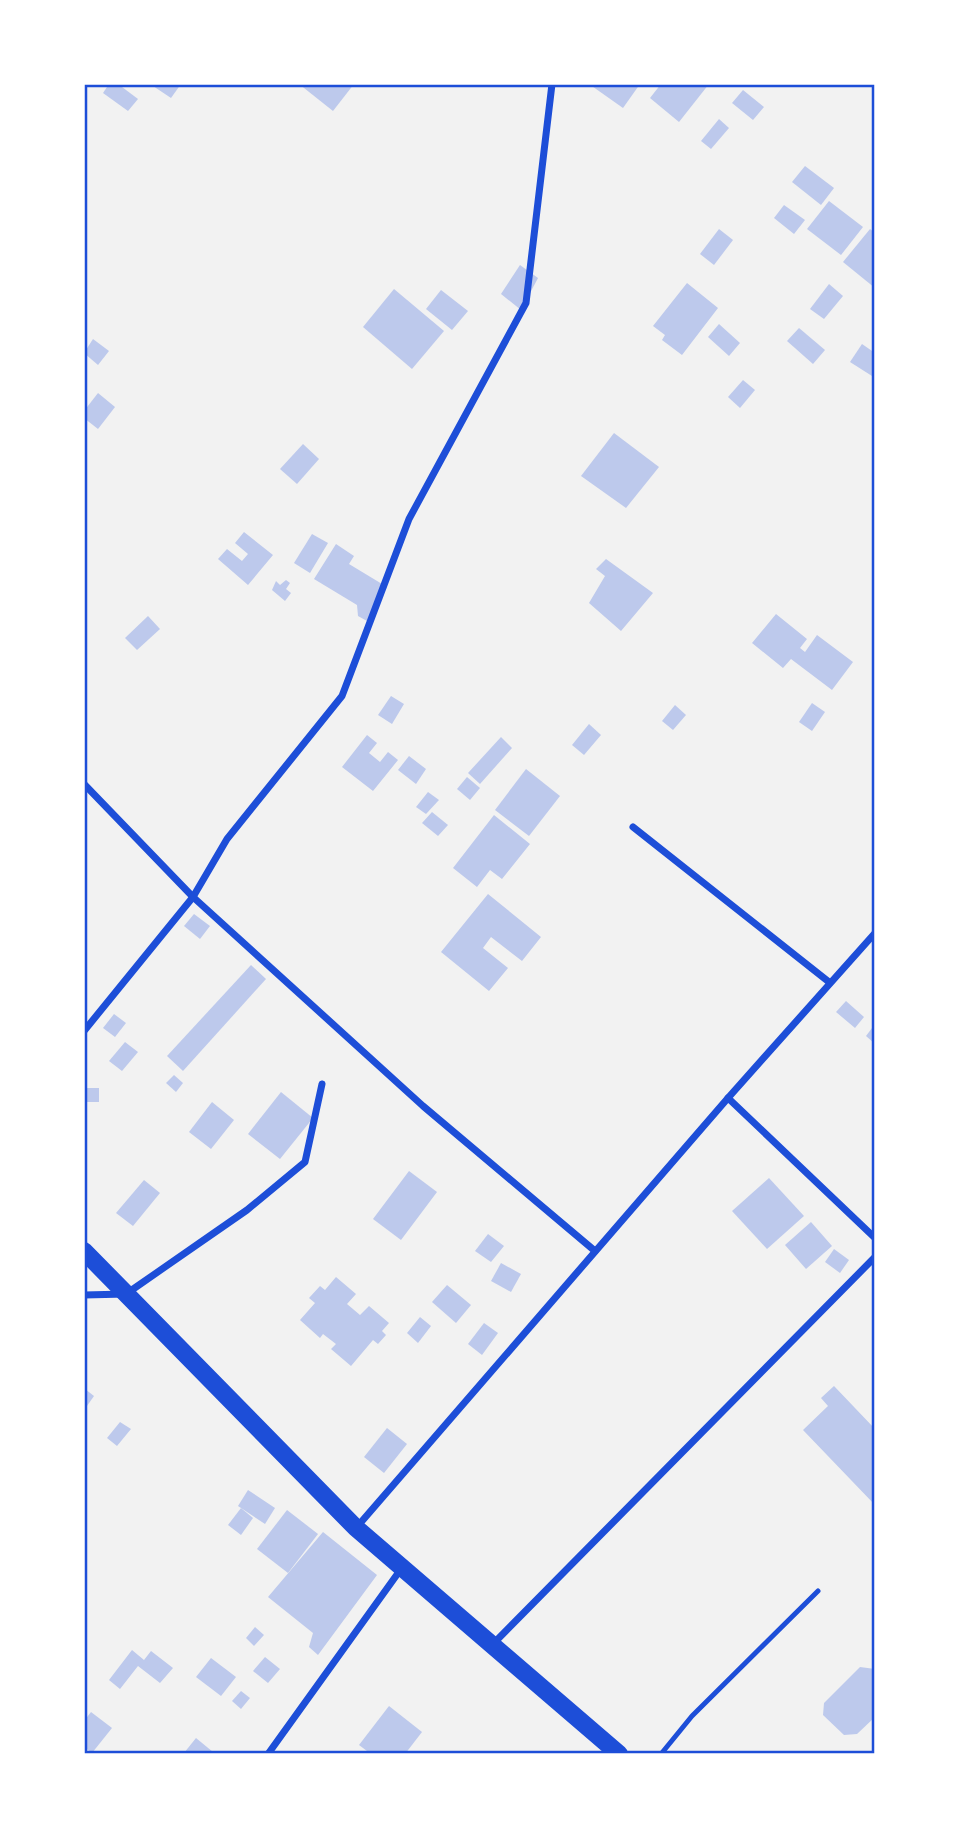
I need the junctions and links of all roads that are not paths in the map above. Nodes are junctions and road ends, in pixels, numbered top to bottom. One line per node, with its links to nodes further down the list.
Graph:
1 (552, 84): 4 (street)
2 (84, 784): 4 (street)
3 (633, 827): 6 (street)
4 (193, 897): 7 (street); 12 (street)
5 (875, 933): 6 (street)
6 (829, 982): 9 (street)
7 (84, 1031)
8 (322, 1084): 14 (street)
9 (728, 1098): 10 (street); 12 (street)
10 (875, 1238)
11 (84, 1251): 14 (main road)
12 (595, 1251): 16 (street)
13 (875, 1257): 19 (street)
14 (126, 1294): 15 (street); 16 (main road)
15 (84, 1295)
16 (356, 1528): 17 (main road)
17 (402, 1568): 19 (main road); 20 (street)
18 (818, 1591): 22 (lane)
19 (490, 1647): 21 (main road)
20 (268, 1754)
21 (619, 1754)
22 (661, 1754)

